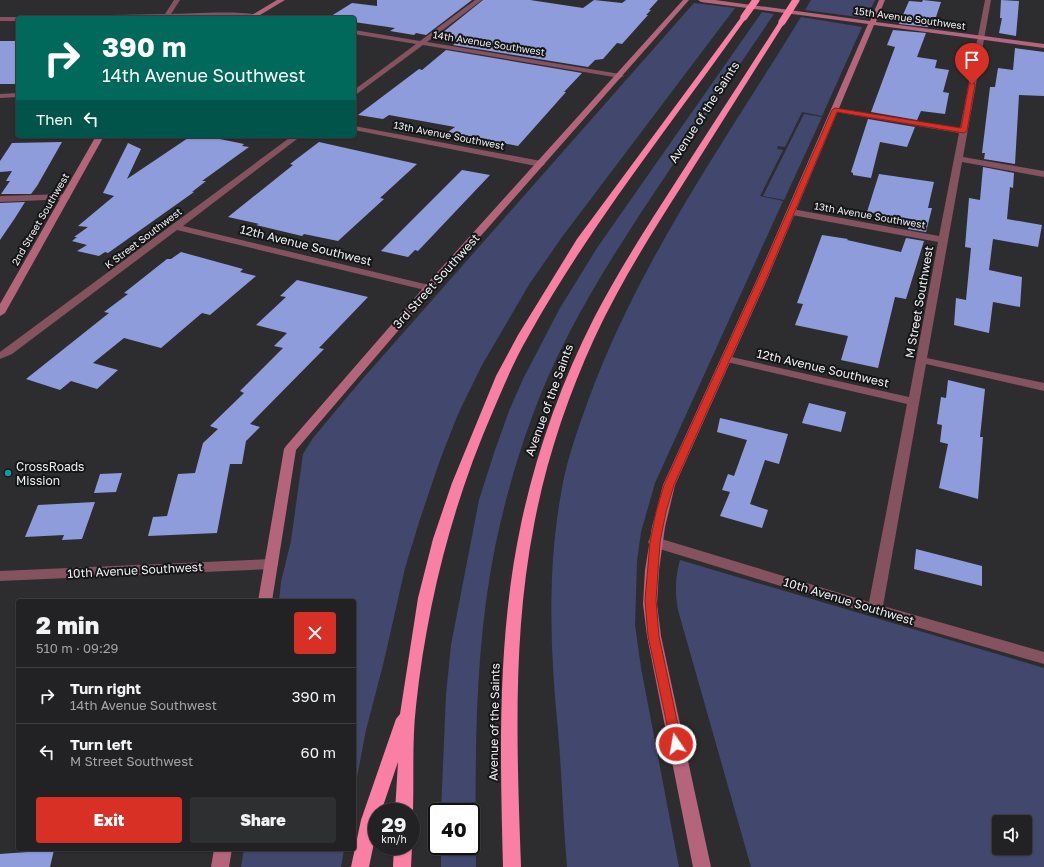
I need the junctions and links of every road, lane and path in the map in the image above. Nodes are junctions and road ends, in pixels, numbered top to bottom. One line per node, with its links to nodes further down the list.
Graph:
1 (177, 0): 10 (street)
2 (282, 0): 13 (street)
3 (479, 0): 19 (street)
4 (686, 0): 21 (street, 3rd Street Southwest)
5 (702, 0): 16 (street, 15th Avenue Southwest)
6 (756, 0): 51 (highway, Avenue of the Saints, bridge)
7 (796, 0): 58 (highway, Avenue of the Saints, bridge)
8 (882, 0): 16 (street)
9 (988, 0): 18 (street, M Street Southwest)
10 (168, 16)
11 (204, 16): 12 (street)
12 (246, 16)
13 (254, 16)
14 (0, 19): 15 (street)
15 (16, 19)
16 (872, 23): 18 (street, 15th Avenue Southwest); 25 (street)
17 (356, 32): 19 (street, 14th Avenue Southwest)
18 (981, 38): 20 (street, 15th Avenue Southwest); 27 (street, M Street Southwest)
19 (422, 43): 21 (street, 14th Avenue Southwest); 22 (street)
20 (1044, 46)
21 (620, 76): 31 (street, 3rd Street Southwest)
22 (356, 92)
23 (16, 95): 24 (street)
24 (0, 96)
25 (835, 110): 27 (street); 35 (street)
26 (356, 128): 31 (street, 13th Avenue Southwest)
27 (964, 131): 30 (street, M Street Southwest)
28 (99, 138): 33 (street, 2nd Street Southwest)
29 (294, 138): 36 (street, K Street Southwest)
30 (959, 159): 32 (street); 37 (street, M Street Southwest)
31 (541, 164): 38 (street, 3rd Street Southwest)
32 (1044, 174)
33 (66, 197): 34 (street); 39 (street, 2nd Street Southwest)
34 (0, 199)
35 (792, 212): 37 (street, 13th Avenue Southwest); 41 (street)
36 (176, 227): 38 (street, 12th Avenue Southwest); 40 (street, K Street Southwest)
37 (944, 240): 42 (street, M Street Southwest)
38 (429, 288): 46 (street, 3rd Street Southwest)
39 (0, 313)
40 (0, 356)
41 (726, 359): 44 (street, 12th Avenue Southwest); 45 (street)
42 (921, 360): 43 (street); 44 (street, M Street Southwest)
43 (1044, 387)
44 (914, 402): 49 (street, M Street Southwest)
45 (655, 542): 49 (street, 10th Avenue Southwest); 59 (street)
46 (271, 564): 47 (street, 10th Avenue Southwest); 48 (street, 3rd Street Southwest)
47 (0, 576)
48 (265, 599)
49 (875, 609): 50 (street, 10th Avenue Southwest)
50 (1044, 658)
51 (403, 731): 52 (highway); 56 (highway, Avenue of the Saints)
52 (404, 803)
53 (224, 851): 55 (street)
54 (403, 855): 57 (highway)
55 (220, 867)
56 (360, 867)
57 (402, 867)
58 (512, 867)
59 (702, 867)

